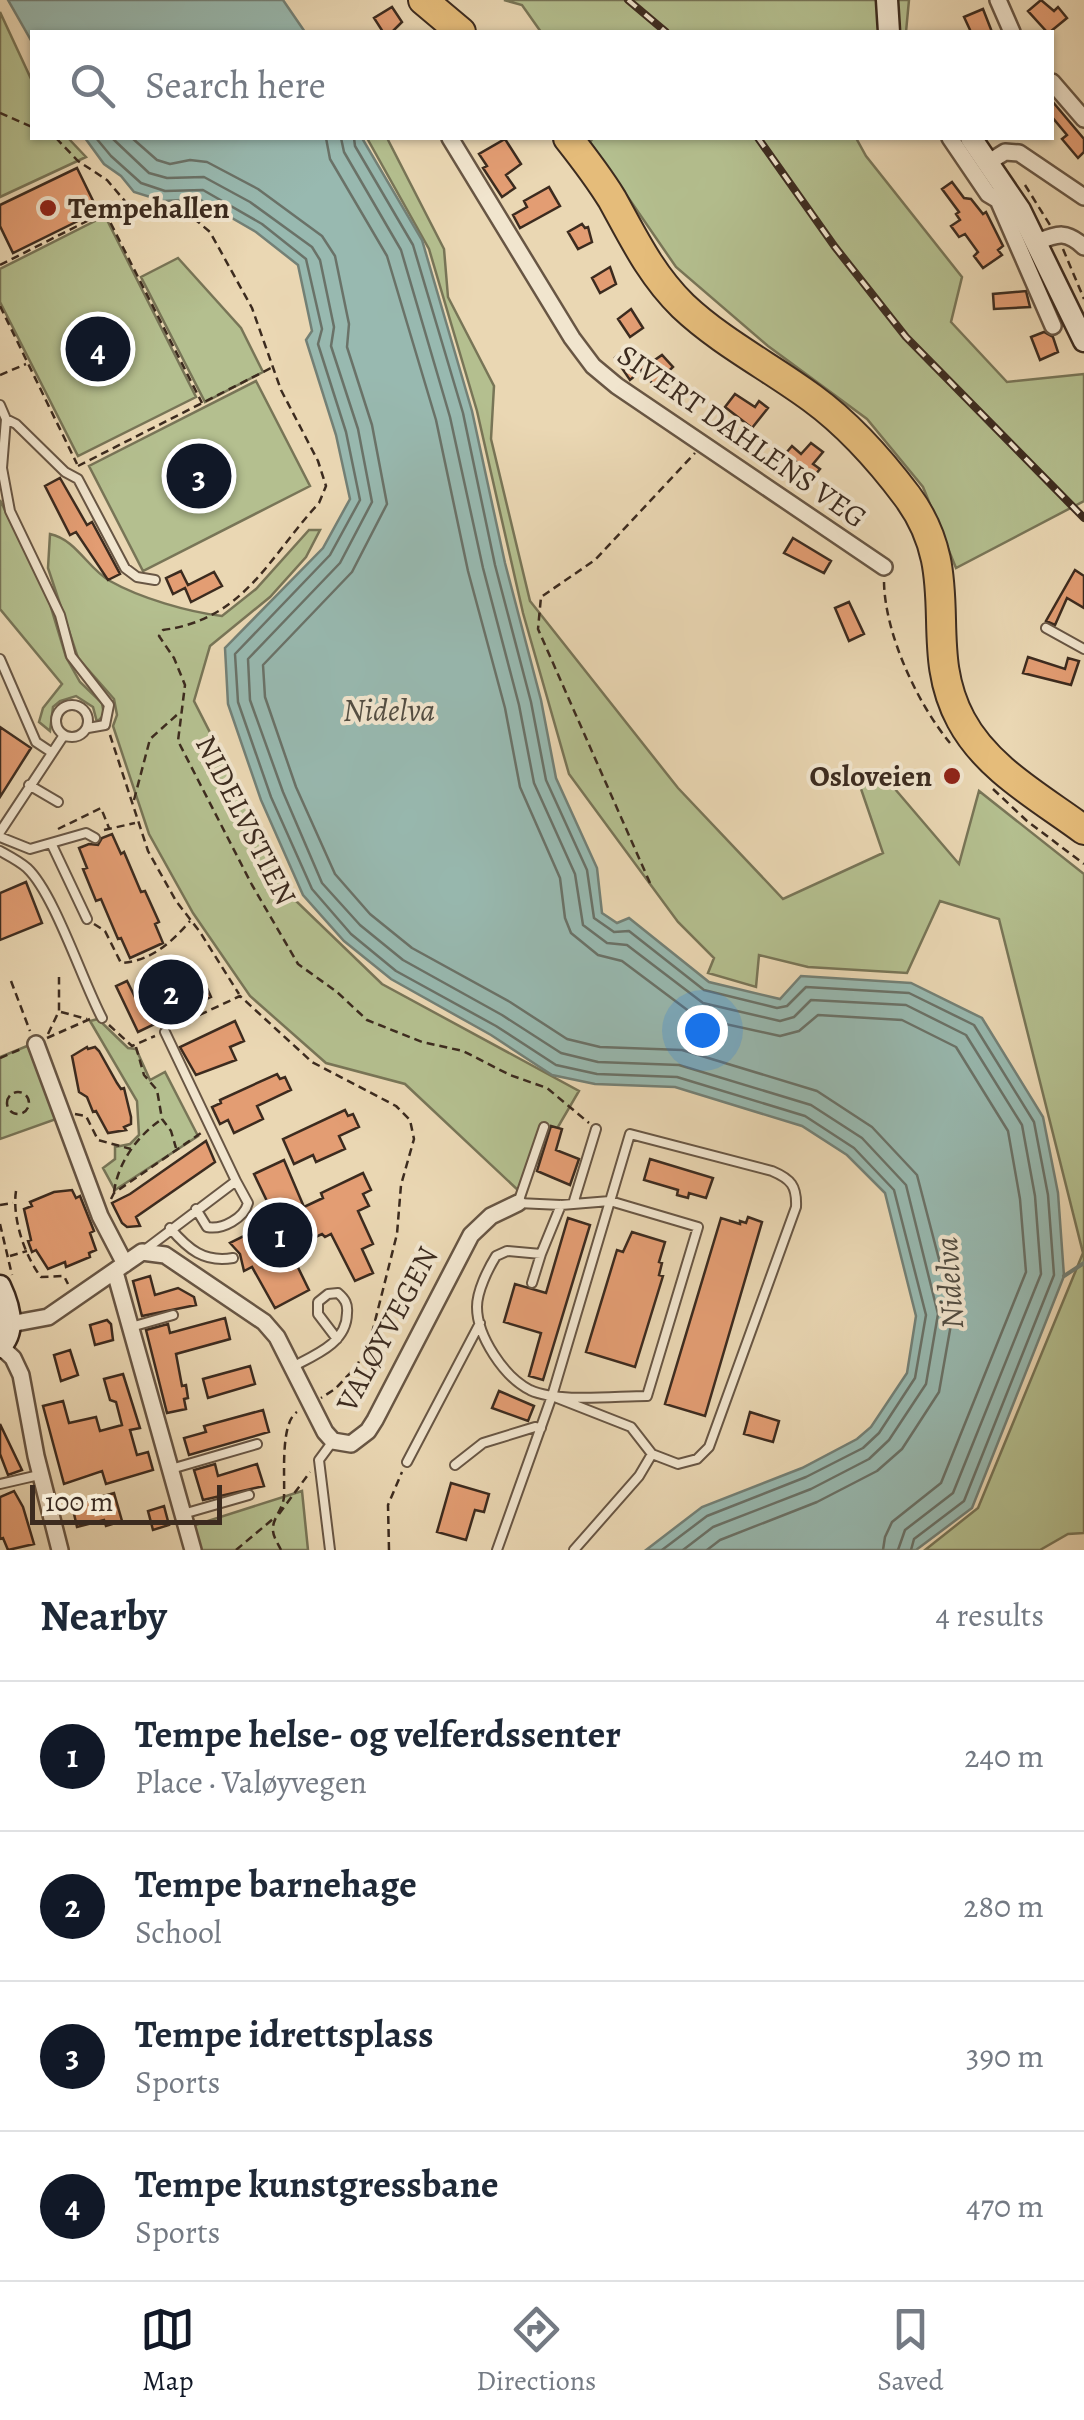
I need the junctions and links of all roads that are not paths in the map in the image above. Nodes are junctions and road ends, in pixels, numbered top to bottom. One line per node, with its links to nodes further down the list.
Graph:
1 (424, 0): 4 (highway)
2 (887, 0): 5 (main road)
3 (998, 0): 6 (street)
4 (459, 30)
5 (889, 30)
6 (1011, 30)
7 (1054, 84): 8 (street)
8 (1084, 118)
9 (451, 140): 22 (street, SIVERT DAHLENS VEG)
10 (569, 140): 32 (highway)
11 (951, 140): 14 (street)
12 (972, 140): 13 (main road)
13 (989, 162): 14 (main road); 15 (street)
14 (1004, 198): 16 (main road); 18 (street)
15 (1084, 198)
16 (1038, 242): 17 (street); 19 (main road)
17 (1084, 247)
18 (1053, 326)
19 (1084, 341)
20 (0, 405): 21 (lane)
21 (6, 419): 23 (lane); 27 (lane)
22 (884, 568)
23 (154, 580)
24 (1046, 628): 25 (lane)
25 (1084, 649)
26 (0, 659): 29 (lane)
27 (88, 728): 28 (lane); 28 (lane)
28 (64, 735): 29 (lane)
29 (51, 752): 30 (lane)
30 (29, 785): 31 (lane); 33 (lane)
31 (58, 802)
32 (1084, 830)
33 (0, 834): 35 (lane)
34 (94, 836): 35 (lane)
35 (52, 845): 37 (lane)
36 (0, 851): 38 (lane)
37 (87, 919)
38 (102, 1018)
39 (165, 1032): 43 (lane)
40 (40, 1042): 53 (street)
41 (544, 1127): 45 (lane)
42 (596, 1130): 46 (lane)
43 (236, 1181): 48 (lane); 48 (lane)
44 (610, 1201): 46 (lane); 63 (lane); 63 (lane); 67 (lane)
45 (518, 1203): 47 (lane); 65 (street, VALØYVEGEN)
46 (573, 1204): 47 (lane)
47 (562, 1205): 51 (lane)
48 (196, 1209): 49 (lane)
49 (170, 1228): 50 (lane); 52 (lane)
50 (142, 1252): 53 (street); 62 (street, VALØYVEGEN)
51 (541, 1254): 54 (lane); 57 (lane)
52 (233, 1258)
53 (120, 1268): 58 (street); 59 (street)
54 (532, 1283)
55 (0, 1286): 58 (main road)
56 (173, 1314): 59 (lane)
57 (480, 1324): 63 (lane); 68 (lane)
58 (5, 1326): 61 (main road)
59 (130, 1327): 70 (street)
60 (337, 1339): 60 (lane); 62 (lane)
61 (0, 1346): 71 (street)
62 (292, 1367): 65 (street, VALØYVEGEN)
63 (552, 1396): 64 (lane); 67 (lane)
64 (541, 1428): 69 (lane); 78 (lane)
65 (333, 1441): 77 (lane)
66 (257, 1444): 70 (lane)
67 (652, 1454): 79 (lane)
68 (407, 1462)
69 (456, 1465)
70 (170, 1469): 74 (street)
71 (41, 1475): 72 (lane); 75 (street)
72 (0, 1484)
73 (249, 1495): 74 (lane)
74 (183, 1514): 76 (street)
75 (60, 1550)
76 (193, 1550)
77 (330, 1550)
78 (497, 1550)
79 (574, 1550)

